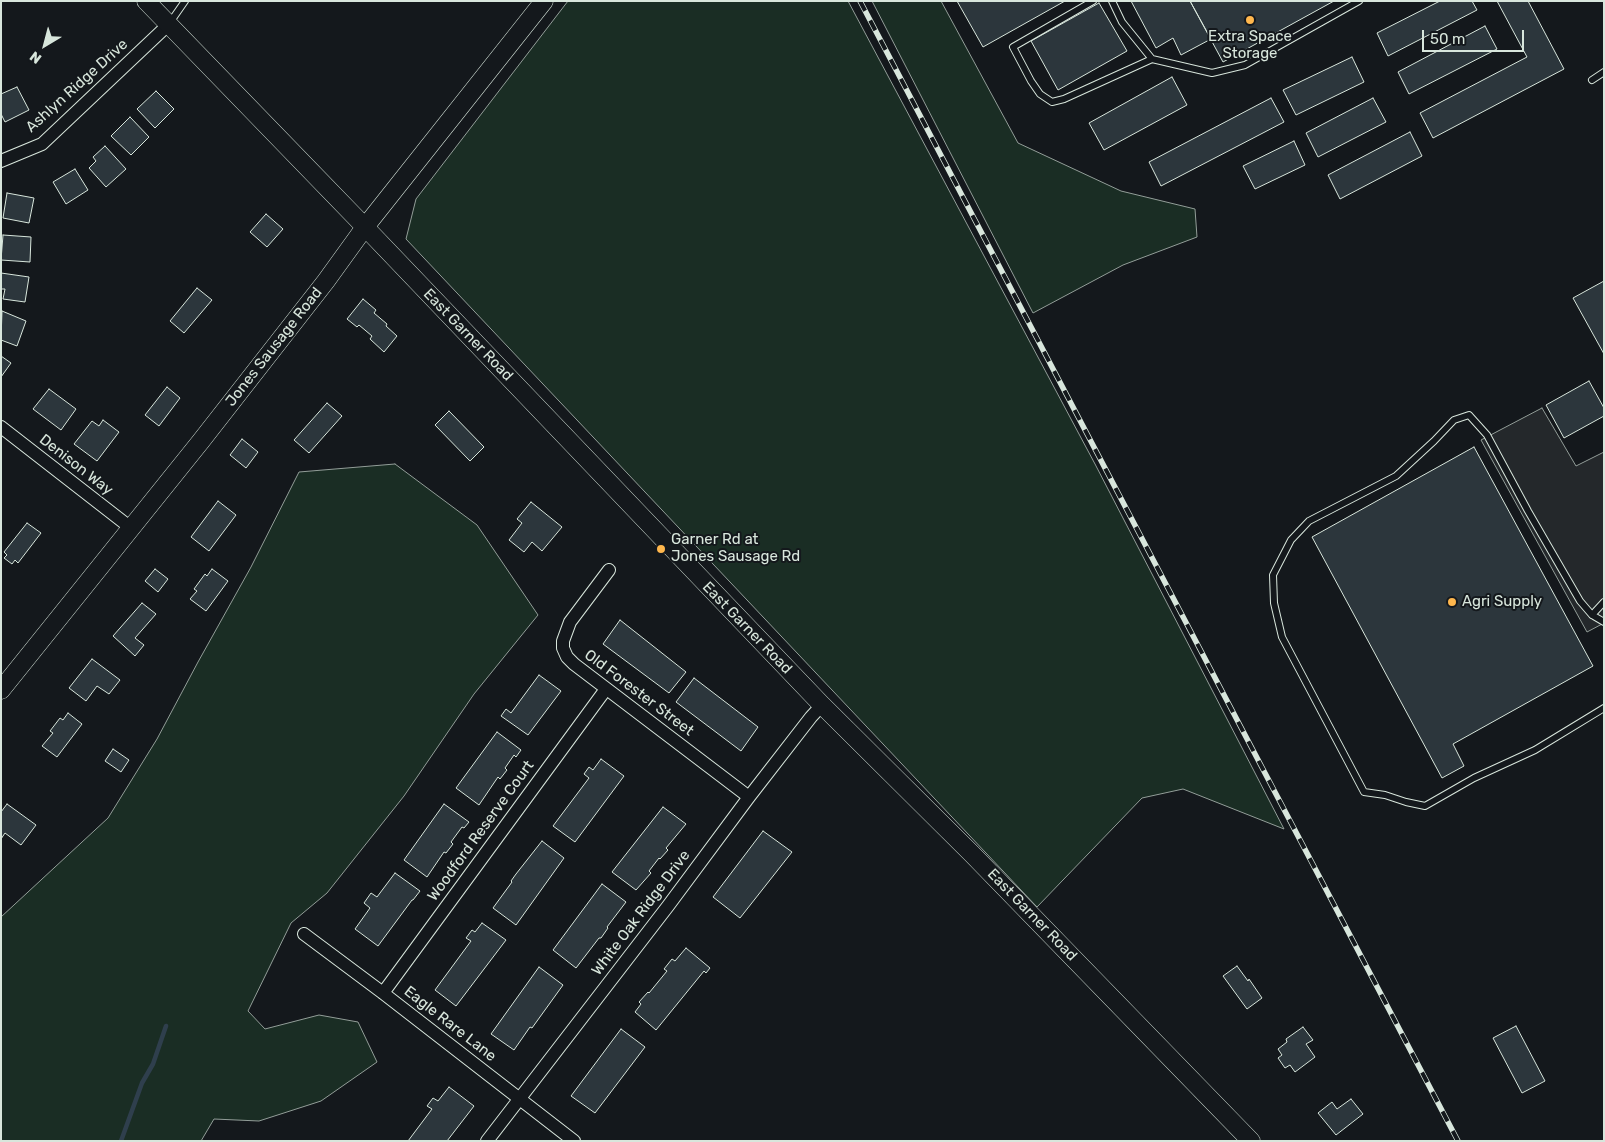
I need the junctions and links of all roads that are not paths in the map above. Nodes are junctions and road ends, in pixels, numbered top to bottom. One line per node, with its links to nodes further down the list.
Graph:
1 (146, 1): 7 (main road, East Garner Road)
2 (186, 1): 7 (lane)
3 (544, 1): 12 (main road, Jones Sausage Road)
4 (1093, 1): 8 (lane)
5 (1112, 1): 8 (lane)
6 (1359, 1): 8 (lane)
7 (168, 25): 11 (street, Ashlyn Ridge Drive); 12 (main road, East Garner Road)
8 (1152, 59)
9 (1604, 72): 10 (lane)
10 (1592, 80)
11 (1, 161)
12 (365, 227): 14 (main road, Jones Sausage Road); 21 (main road, East Garner Road)
13 (1, 427): 14 (street, Denison Way)
14 (131, 528): 20 (main road, Jones Sausage Road)
15 (609, 570): 19 (street, Old Forester Street)
16 (1604, 602): 17 (lane)
17 (1592, 615): 18 (lane); 22 (lane)
18 (1604, 622)
19 (606, 689): 23 (street, Old Forester Street); 25 (street, Woodford Reserve Court)
20 (1, 690)
21 (822, 705): 23 (street, White Oak Ridge Drive); 29 (main road, East Garner Road)
22 (1604, 708)
23 (749, 797): 26 (street, White Oak Ridge Drive)
24 (304, 934): 25 (street, Eagle Rare Lane)
25 (383, 993): 26 (street, Eagle Rare Lane)
26 (520, 1098): 27 (street, White Oak Ridge Drive); 28 (street, Eagle Rare Lane)
27 (487, 1141)
28 (574, 1141)
29 (1250, 1141)

